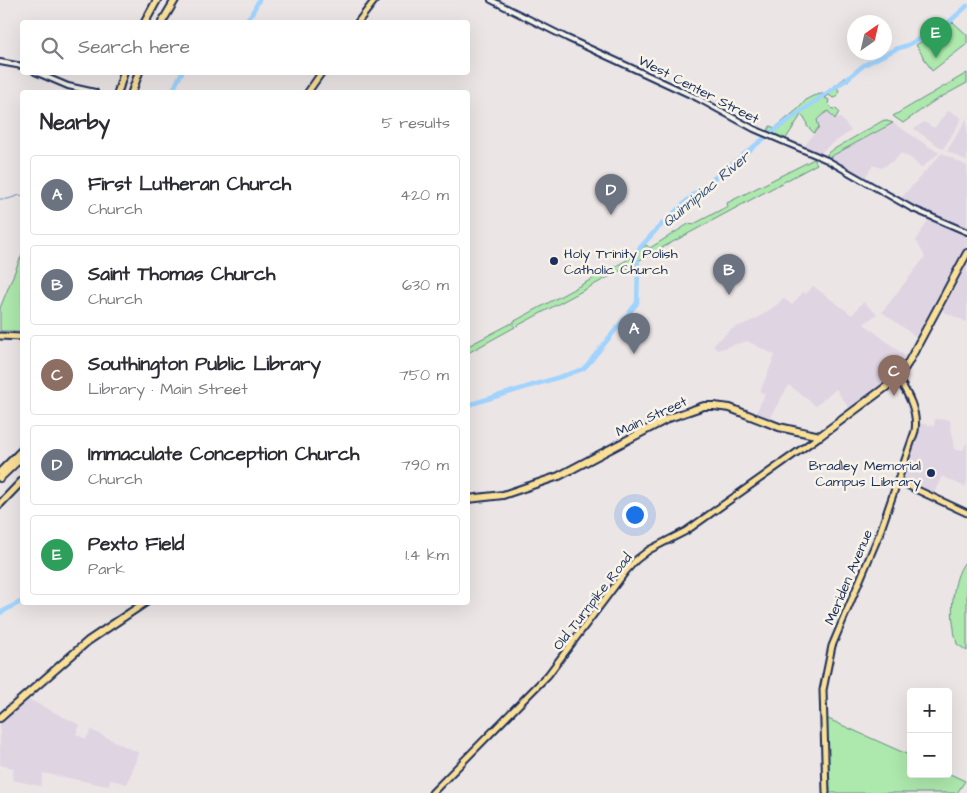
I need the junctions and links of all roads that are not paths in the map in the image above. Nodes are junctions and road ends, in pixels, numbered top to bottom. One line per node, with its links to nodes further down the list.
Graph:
1 (157, 0): 5 (highway)
2 (175, 0): 6 (highway)
3 (375, 0): 7 (main road)
4 (491, 0): 18 (street, West Center Street)
5 (146, 20)
6 (163, 20)
7 (360, 20)
8 (0, 62): 9 (street)
9 (20, 66)
10 (43, 75): 14 (street)
11 (123, 75): 15 (highway)
12 (139, 75): 16 (highway)
13 (320, 75): 17 (main road)
14 (86, 90)
15 (119, 90)
16 (133, 90)
17 (309, 90)
18 (967, 232)
19 (967, 253): 22 (highway)
20 (0, 336): 21 (main road)
21 (20, 337)
22 (898, 378): 23 (highway); 28 (main road, Meriden Avenue)
23 (820, 436): 31 (highway, Main Street); 36 (main road, Old Turnpike Road)
24 (20, 452): 26 (highway)
25 (20, 460): 27 (highway)
26 (0, 472)
27 (0, 478)
28 (898, 481): 33 (main road); 37 (main road, Meriden Avenue)
29 (20, 483): 32 (highway)
30 (20, 487): 32 (highway)
31 (470, 498)
32 (2, 502)
33 (967, 513)
34 (142, 605): 35 (highway)
35 (0, 718)
36 (432, 793)
37 (826, 793)

